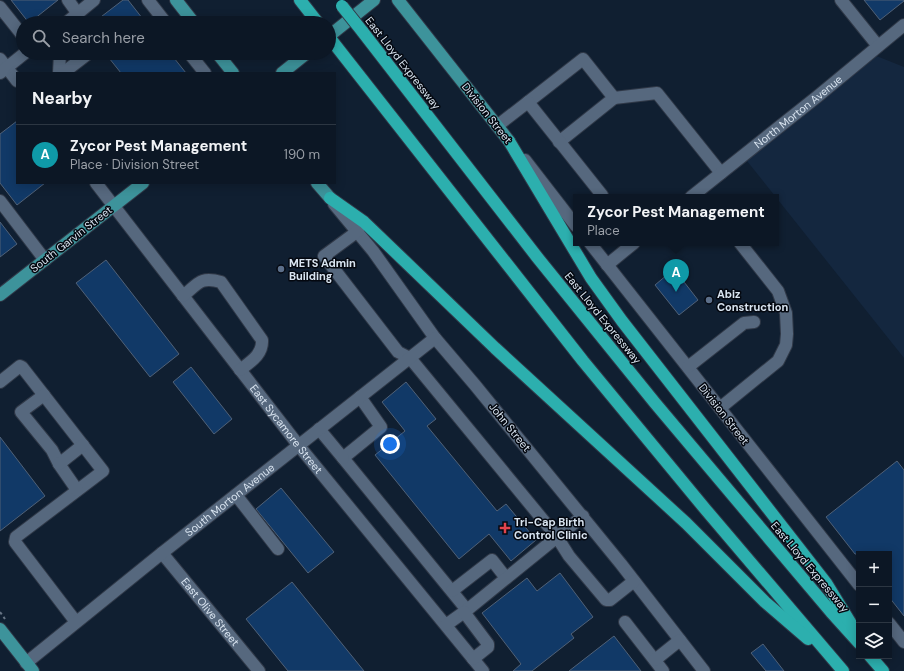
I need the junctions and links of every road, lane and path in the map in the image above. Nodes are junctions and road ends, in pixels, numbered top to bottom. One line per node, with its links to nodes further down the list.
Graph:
1 (94, 0): 11 (street)
2 (148, 0): 13 (street)
3 (176, 0): 14 (main road)
4 (300, 0): 15 (highway)
5 (374, 0): 18 (main road)
6 (398, 0): 36 (main road, Division Street)
7 (841, 0): 20 (street)
8 (71, 1): 11 (street)
9 (339, 3): 89 (highway, East Lloyd Expressway, bridge)
10 (0, 7): 17 (street)
11 (78, 14): 12 (street)
12 (75, 16)
13 (161, 16)
14 (189, 16)
15 (313, 16)
16 (904, 25): 20 (street, North Morton Avenue)
17 (16, 27)
18 (336, 30)
19 (336, 45): 94 (highway)
20 (878, 46): 39 (street, North Morton Avenue)
21 (16, 58): 27 (street)
22 (60, 60): 28 (street)
23 (80, 60): 29 (street)
24 (195, 60): 30 (street)
25 (223, 60): 31 (main road)
26 (298, 60): 32 (main road)
27 (2, 66): 33 (street)
28 (59, 72)
29 (63, 72)
30 (204, 72)
31 (232, 72)
32 (283, 72)
33 (16, 80)
34 (614, 98): 35 (street); 38 (street); 39 (street)
35 (528, 102): 36 (street); 38 (street)
36 (497, 126): 37 (main road, Division Street)
37 (509, 141): 48 (street, Division Street); 87 (highway)
38 (559, 142): 43 (street)
39 (721, 173): 44 (street, North Morton Avenue)
40 (97, 184): 47 (street, East Sycamore Street)
41 (142, 184): 47 (main road, South Garvin Street)
42 (318, 184): 45 (main road, John Street)
43 (600, 194)
44 (699, 194)
45 (330, 198): 49 (street, John Street); 94 (highway)
46 (0, 201): 53 (street)
47 (114, 206): 53 (main road, South Garvin Street); 56 (street, East Sycamore Street)
48 (573, 219)
49 (358, 231): 58 (street, John Street); 59 (street)
50 (592, 246): 54 (street, Division Street)
51 (630, 246): 54 (street)
52 (742, 246): 65 (street)
53 (45, 260): 55 (main road, South Garvin Street)
54 (607, 265): 60 (street, Division Street)
55 (0, 295)
56 (183, 296): 61 (street, East Sycamore Street); 61 (street)
57 (754, 322): 60 (street)
58 (435, 338): 59 (street, South Morton Avenue); 73 (street, John Street)
59 (410, 358): 64 (street, South Morton Avenue); 74 (street)
60 (688, 367): 65 (street, Division Street)
61 (240, 370): 68 (street, East Sycamore Street)
62 (0, 382): 63 (street)
63 (44, 395): 67 (street); 70 (street)
64 (360, 397): 66 (street, South Morton Avenue); 69 (street)
65 (720, 408): 79 (street, Division Street)
66 (320, 429): 68 (street, South Morton Avenue); 69 (street)
67 (83, 445): 70 (street); 71 (street)
68 (299, 446): 72 (street, South Morton Avenue); 84 (street, East Sycamore Street)
69 (343, 458): 80 (street)
70 (59, 464): 71 (street)
71 (78, 490): 82 (street)
72 (236, 495): 75 (street); 76 (street, South Morton Avenue)
73 (582, 516): 74 (street); 78 (street, John Street)
74 (557, 537): 77 (street); 78 (street)
75 (278, 549)
76 (162, 553): 82 (street, South Morton Avenue); 96 (street, East Olive Street)
77 (506, 578): 80 (street); 81 (street)
78 (634, 581): 88 (street, John Street)
79 (856, 581)
80 (452, 591): 81 (street)
81 (466, 611): 84 (street); 91 (street)
82 (76, 622): 95 (street, South Morton Avenue)
83 (625, 622): 93 (street)
84 (446, 625): 91 (street, East Sycamore Street)
85 (892, 627): 90 (street)
86 (0, 629): 95 (main road)
87 (856, 632)
88 (680, 640): 93 (street); 99 (street, John Street)
89 (856, 640)
90 (904, 642)
91 (473, 659): 97 (street, East Sycamore Street)
92 (873, 659): 100 (highway)
93 (654, 660): 98 (street)
94 (840, 666)
95 (30, 667)
96 (259, 671)
97 (483, 671)
98 (663, 671)
99 (704, 671)
100 (883, 671)

